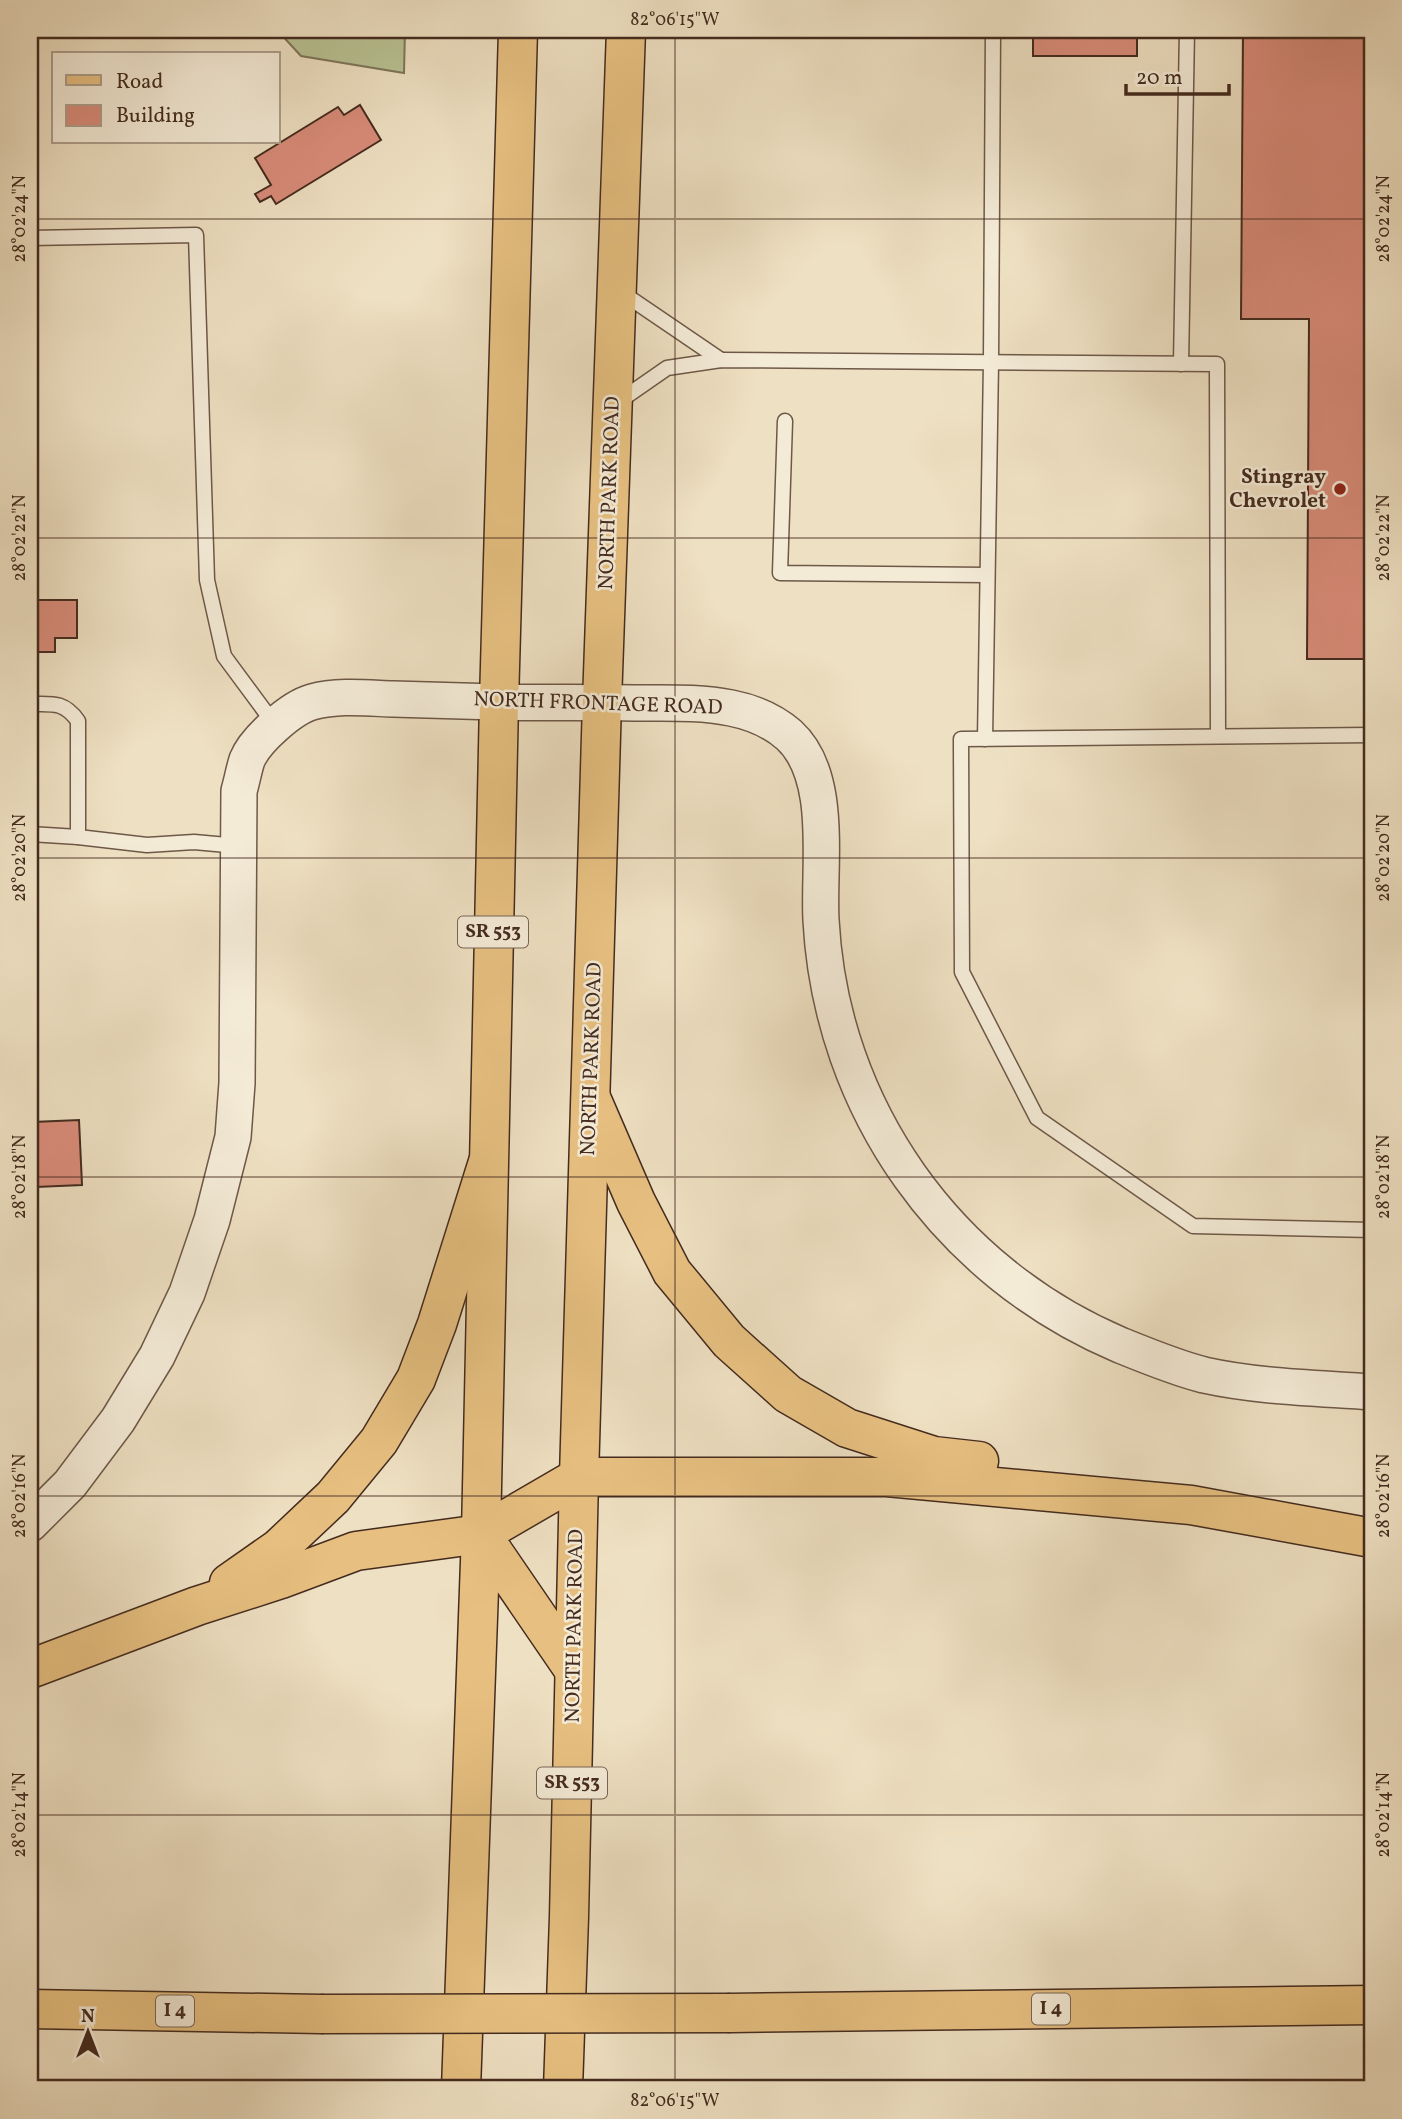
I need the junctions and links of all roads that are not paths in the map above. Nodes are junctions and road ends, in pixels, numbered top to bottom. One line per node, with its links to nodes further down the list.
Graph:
1 (518, 30): 13 (main road)
2 (626, 30): 6 (main road, NORTH PARK ROAD)
3 (993, 30): 8 (lane)
4 (1187, 30): 9 (lane)
5 (30, 238): 16 (lane)
6 (617, 289): 7 (lane); 10 (main road, NORTH PARK ROAD)
7 (721, 360): 8 (lane); 10 (lane)
8 (991, 362): 9 (lane); 12 (lane)
9 (1181, 364): 18 (lane)
10 (613, 406): 14 (main road, NORTH PARK ROAD)
11 (785, 421): 12 (lane)
12 (988, 575): 19 (lane)
13 (499, 702): 14 (street, NORTH FRONTAGE ROAD); 16 (street, NORTH FRONTAGE ROAD); 24 (main road, SR 553)
14 (602, 702): 23 (main road, NORTH PARK ROAD / SR 553); 26 (street, NORTH FRONTAGE ROAD)
15 (30, 704): 21 (lane)
16 (275, 725): 22 (street, NORTH FRONTAGE ROAD)
17 (1372, 735): 18 (lane)
18 (1218, 736): 19 (lane)
19 (985, 739): 25 (lane)
20 (30, 834): 21 (lane)
21 (78, 837): 22 (lane)
22 (239, 847): 29 (street, NORTH FRONTAGE ROAD)
23 (591, 1098): 27 (main road, NORTH PARK ROAD / SR 553); 28 (main road)
24 (488, 1161): 30 (main road, SR 553); 32 (main road)
25 (1372, 1230)
26 (1372, 1392)
27 (579, 1477): 30 (main road); 31 (main road); 34 (main road, NORTH PARK ROAD / SR 553)
28 (1372, 1517)
29 (30, 1524)
30 (481, 1534): 32 (main road); 34 (main road); 37 (main road, SR 553)
31 (1372, 1538)
32 (197, 1606): 33 (main road)
33 (30, 1669)
34 (575, 1670): 38 (main road, NORTH PARK ROAD / SR 553)
35 (1372, 2006): 36 (main road, I 4, bridge)
36 (30, 2008)
37 (461, 2089)
38 (563, 2089)

